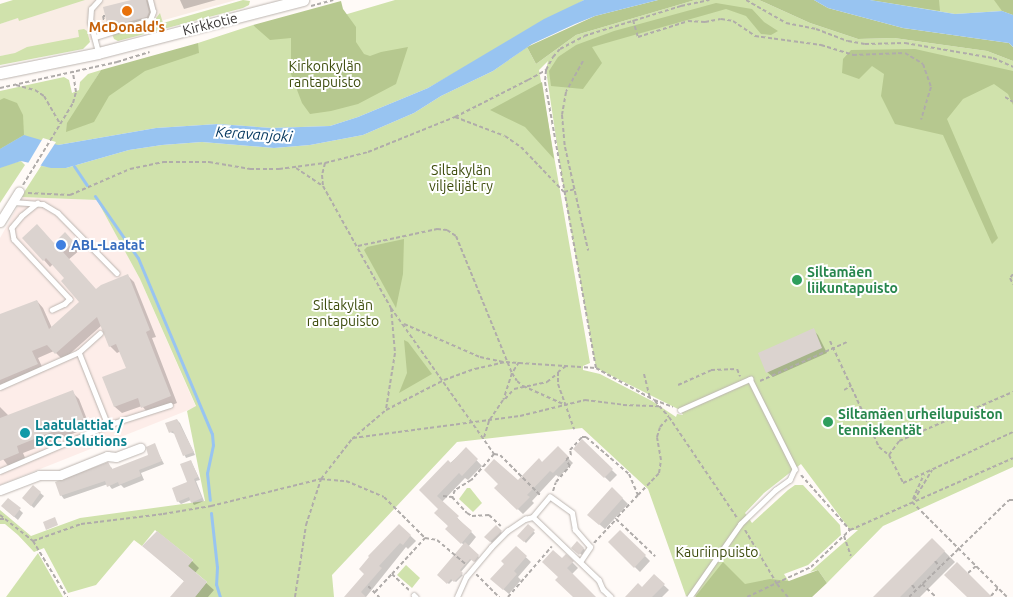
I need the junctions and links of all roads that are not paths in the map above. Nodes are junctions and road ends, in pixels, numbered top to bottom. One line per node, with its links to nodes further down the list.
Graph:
1 (99, 0): 4 (lane)
2 (150, 0): 4 (lane)
3 (303, 0): 5 (street, Kirkkotie)
4 (95, 36): 5 (lane)
5 (98, 53): 6 (street, Kirkkotie)
6 (0, 73)
7 (19, 192): 8 (street)
8 (13, 202): 9 (lane); 10 (street)
9 (38, 203): 11 (lane); 12 (lane)
10 (0, 222)
11 (117, 273)
12 (52, 310)
13 (100, 333): 14 (lane)
14 (79, 352): 15 (lane); 18 (lane)
15 (0, 387)
16 (170, 405): 18 (lane)
17 (680, 410): 26 (lane)
18 (108, 425): 20 (lane)
19 (140, 448): 21 (street)
20 (0, 470)
21 (0, 490)
22 (534, 517): 23 (lane); 23 (lane); 24 (lane)
23 (580, 562): 25 (lane)
24 (457, 597)
25 (611, 597)
26 (690, 597)

